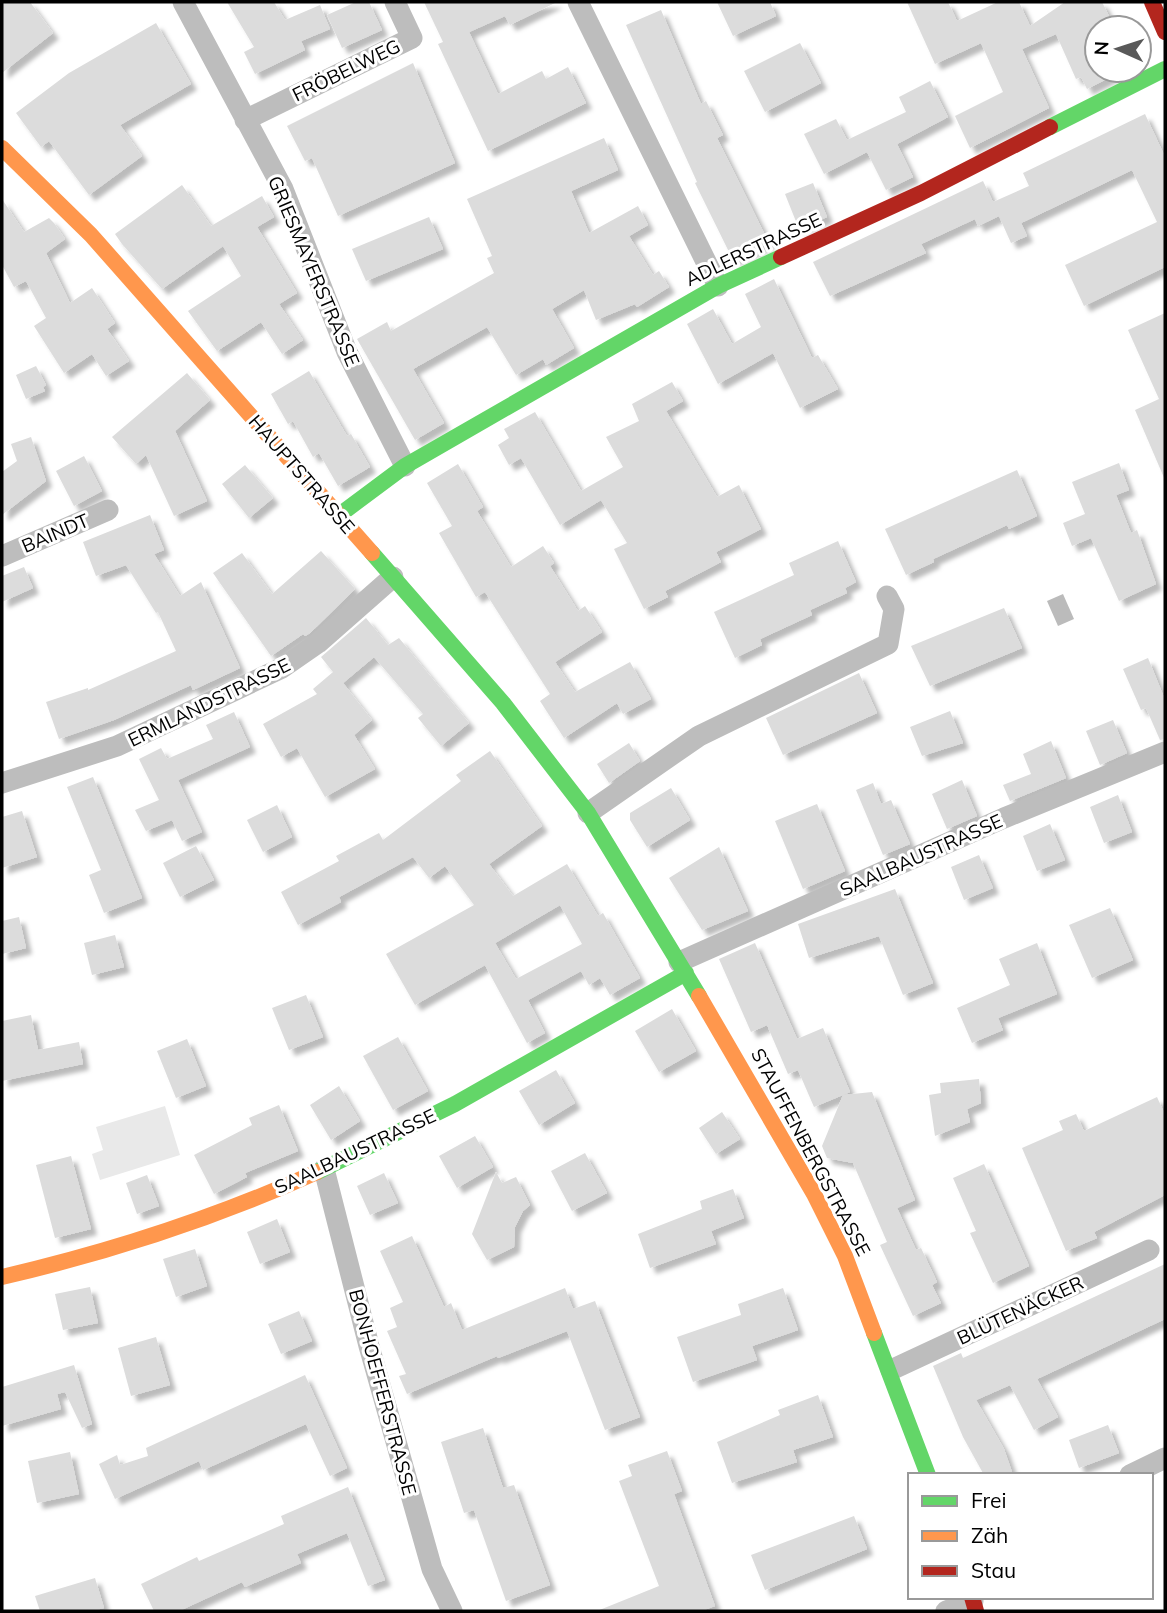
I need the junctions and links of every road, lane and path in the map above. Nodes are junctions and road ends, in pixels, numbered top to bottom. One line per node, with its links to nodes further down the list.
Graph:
1 (183, 2): 7 (street, GRIESMAYERSTRASSE)
2 (396, 2): 7 (street, FRÖBELWEG)
3 (578, 2): 9 (street)
4 (1152, 2): 5 (street)
5 (1165, 32)
6 (1165, 69): 9 (street, ADLERSTRASSE)
7 (245, 120): 10 (street, GRIESMAYERSTRASSE)
8 (2, 148): 12 (street, HAUPTSTRASSE)
9 (719, 286): 10 (street, ADLERSTRASSE)
10 (405, 466): 12 (street, ADLERSTRASSE)
11 (108, 510): 13 (street, BAINDT)
12 (338, 516): 14 (street, HAUPTSTRASSE)
13 (2, 556)
14 (393, 577): 17 (street, ERMLANDSTRASSE); 18 (street, HAUPTSTRASSE)
15 (887, 596): 18 (street)
16 (1165, 752): 19 (street, SAALBAUSTRASSE)
17 (2, 783)
18 (588, 813): 19 (street, HAUPTSTRASSE)
19 (683, 967): 20 (street, SAALBAUSTRASSE); 23 (street, STAUFFENBERGSTRASSE)
20 (324, 1169): 22 (street, SAALBAUSTRASSE); 28 (street, BONHOEFFERSTRASSE)
21 (1149, 1250): 23 (street, BLÜTENÄCKER)
22 (2, 1277)
23 (891, 1370): 25 (street, STAUFFENBERGSTRASSE)
24 (1165, 1458): 26 (street)
25 (928, 1473)
26 (1134, 1473)
27 (974, 1603): 29 (street)
28 (452, 1611)
29 (946, 1611)

